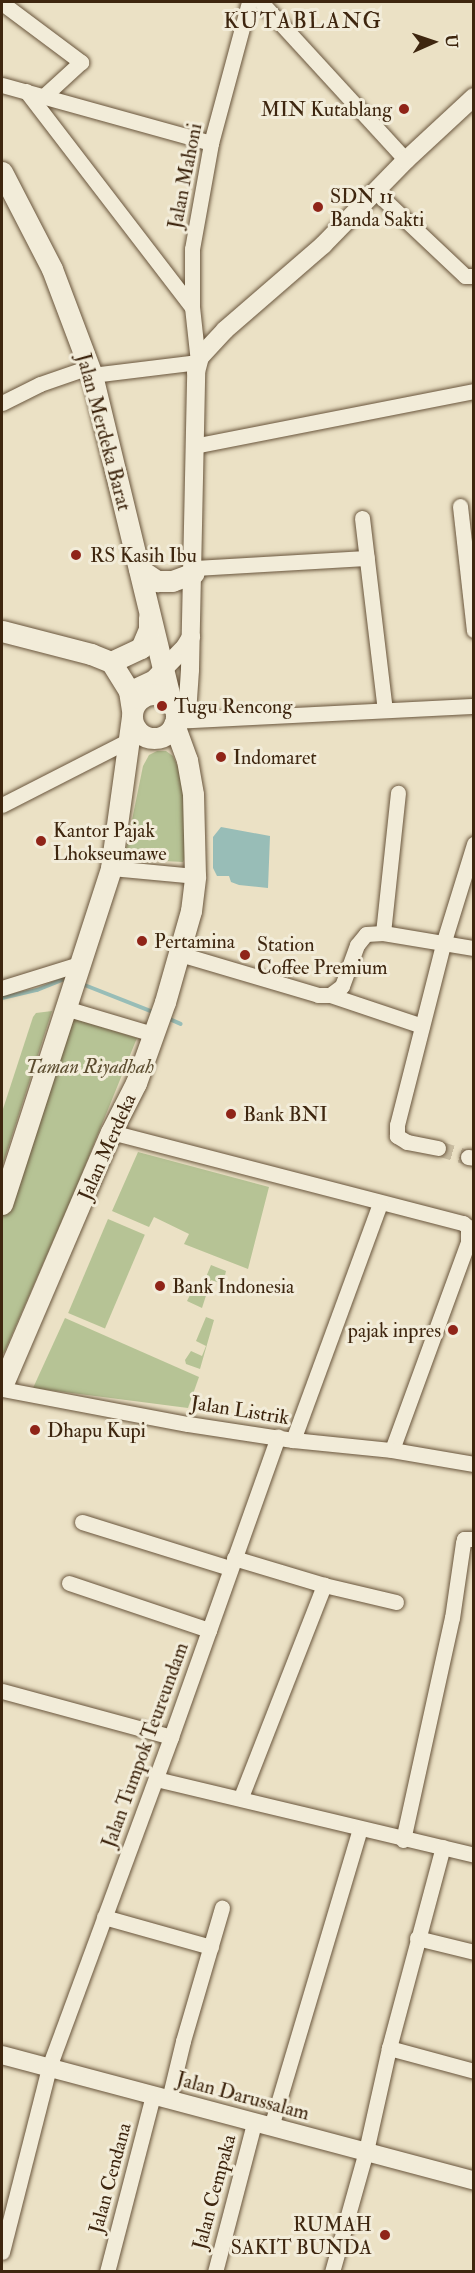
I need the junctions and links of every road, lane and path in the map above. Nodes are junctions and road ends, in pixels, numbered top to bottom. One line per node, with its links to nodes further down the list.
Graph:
1 (249, 2): 8 (street, Jalan Mahoni)
2 (261, 2): 9 (street)
3 (2, 3): 6 (street)
4 (2, 85): 5 (street)
5 (26, 91): 6 (street); 13 (street)
6 (45, 95): 8 (street)
7 (474, 97): 9 (street)
8 (211, 143): 13 (street, Jalan Mahoni)
9 (406, 160): 11 (street)
10 (2, 172): 15 (main road, Jalan Merdeka Barat)
11 (377, 193): 12 (street); 14 (street)
12 (474, 276)
13 (192, 307): 14 (street, Jalan Mahoni)
14 (198, 362): 15 (street); 18 (street)
15 (90, 371): 17 (street); 22 (main road, Jalan Merdeka Barat)
16 (474, 391): 18 (street)
17 (2, 403)
18 (194, 446): 23 (street)
19 (460, 506): 25 (street)
20 (362, 518): 21 (street)
21 (367, 558): 23 (street); 32 (street)
22 (139, 569): 23 (main road); 24 (main road, Jalan Merdeka Barat)
23 (194, 571): 27 (street)
24 (149, 607): 28 (main road); 29 (main road, Jalan Merdeka Barat)
25 (474, 630)
26 (2, 631): 28 (main road)
27 (192, 635): 29 (street); 33 (street)
28 (111, 662): 30 (main road)
29 (164, 669): 30 (street); 33 (main road, Jalan Merdeka Barat)
30 (131, 706): 33 (main road); 33 (main road); 34 (main road)
31 (474, 706): 32 (street)
32 (385, 710): 33 (street)
33 (174, 717): 39 (main road, Jalan Merdeka)
34 (127, 741): 36 (street); 38 (main road)
35 (398, 793): 40 (street)
36 (2, 805)
37 (474, 844): 41 (street)
38 (111, 868): 39 (street); 44 (main road)
39 (195, 876): 43 (main road, Jalan Merdeka)
40 (383, 933): 41 (street); 46 (street)
41 (444, 941): 42 (street); 48 (street)
42 (474, 948)
43 (180, 954): 46 (street); 49 (main road, Jalan Merdeka)
44 (79, 965): 45 (street); 47 (main road)
45 (2, 988)
46 (330, 995): 48 (street)
47 (67, 1003): 49 (street); 52 (main road)
48 (422, 1026): 51 (street)
49 (155, 1031): 50 (main road, Jalan Merdeka)
50 (111, 1132): 53 (street); 54 (main road, Jalan Merdeka)
51 (438, 1148)
52 (2, 1204)
53 (380, 1204): 55 (street, Jalan Tumpok Teureundam); 56 (street)
54 (2, 1387): 55 (street, Jalan Listrik)
55 (285, 1438): 56 (street, Jalan Listrik); 60 (street, Jalan Tumpok Teureundam)
56 (392, 1450): 57 (street, Jalan Listrik)
57 (474, 1464)
58 (82, 1522): 60 (street)
59 (474, 1539): 70 (street)
60 (232, 1563): 62 (street); 64 (street, Jalan Tumpok Teureundam)
61 (69, 1583): 64 (street)
62 (324, 1585): 63 (street); 68 (street)
63 (396, 1602)
64 (209, 1630): 66 (street, Jalan Tumpok Teureundam)
65 (2, 1690): 66 (street)
66 (171, 1737): 67 (street, Jalan Tumpok Teureundam)
67 (156, 1779): 68 (street); 74 (street, Jalan Tumpok Teureundam)
68 (241, 1797): 69 (street)
69 (360, 1829): 70 (street); 83 (street, Jalan Cempaka)
70 (403, 1840): 71 (street)
71 (443, 1847): 72 (street); 75 (street)
72 (474, 1855)
73 (222, 1908): 76 (street, Jalan Cendana)
74 (104, 1917): 76 (street); 80 (street, Jalan Tumpok Teureundam)
75 (417, 1938): 77 (street); 78 (street)
76 (211, 1947): 82 (street, Jalan Cendana)
77 (474, 1952)
78 (389, 2048): 81 (street); 84 (street)
79 (2, 2055): 80 (street, Jalan Darussalam)
80 (49, 2067): 82 (street, Jalan Darussalam); 86 (street, Jalan Tumpok Teureundam)
81 (474, 2071)
82 (161, 2097): 83 (street, Jalan Darussalam); 87 (street, Jalan Cendana)
83 (262, 2125): 84 (street, Jalan Darussalam); 88 (street, Jalan Cempaka)
84 (366, 2151): 85 (street, Jalan Darussalam); 89 (street)
85 (474, 2181)
86 (2, 2252)
87 (107, 2271)
88 (215, 2271)
89 (332, 2271)

